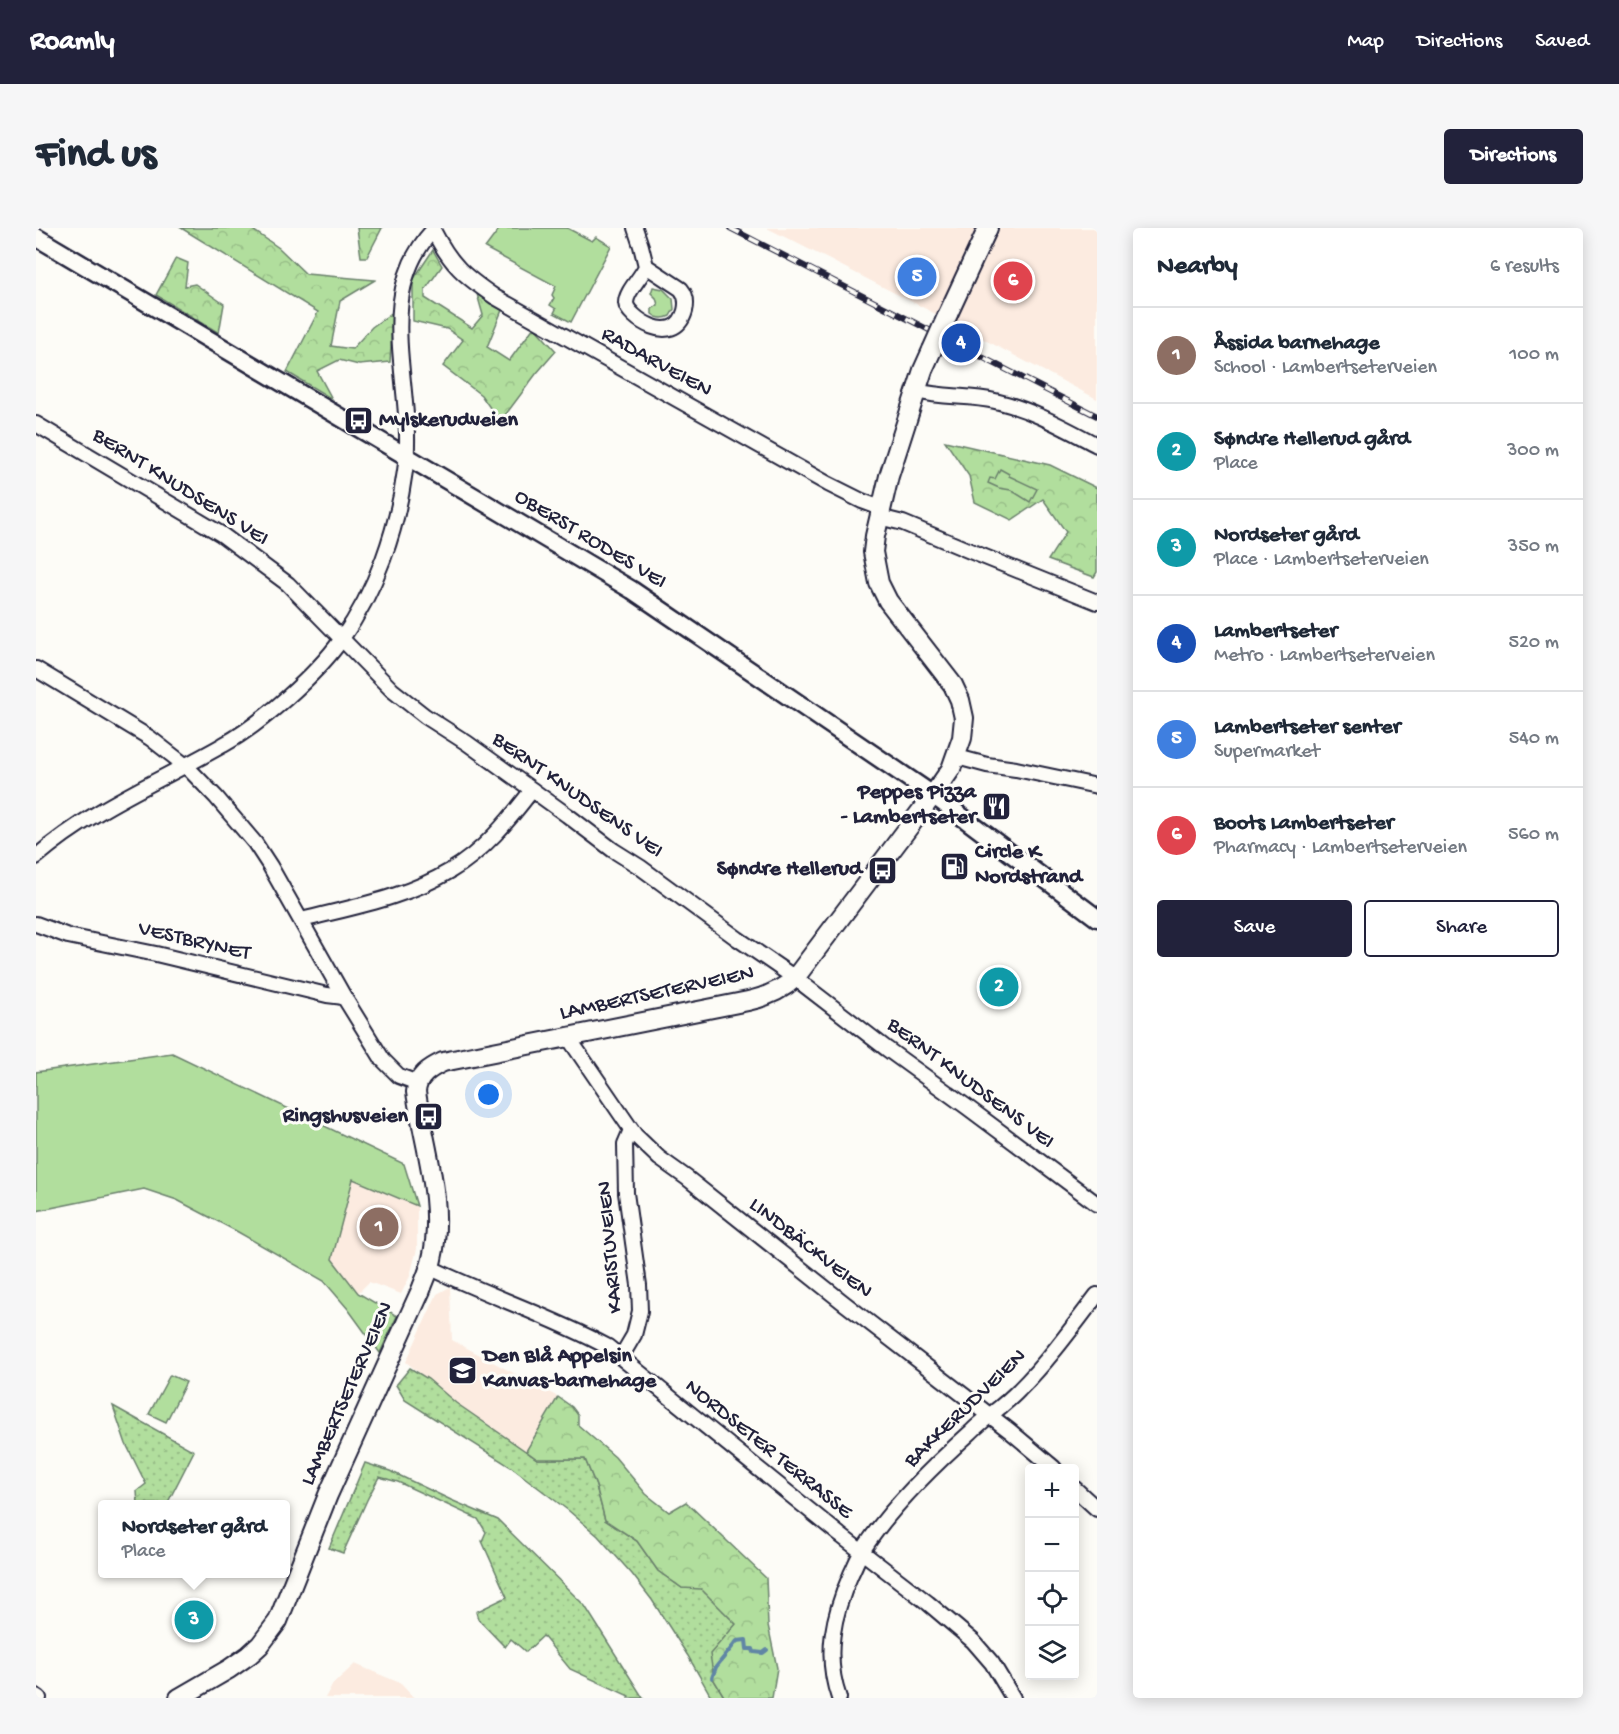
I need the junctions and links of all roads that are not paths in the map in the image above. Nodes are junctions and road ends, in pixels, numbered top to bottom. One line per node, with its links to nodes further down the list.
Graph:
1 (635, 228): 5 (street)
2 (988, 228): 6 (main road, LAMBERTSETERVEIEN, bridge)
3 (433, 229): 9 (street); 10 (street, RADARVEIEN)
4 (36, 237): 9 (street, OBERST RODES VEI)
5 (645, 266): 5 (street, RADARVEIEN)
6 (917, 391): 8 (street); 10 (main road, LAMBERTSETERVEIEN)
7 (36, 424): 12 (street, BERNT KNUDSENS VEI)
8 (1097, 445)
9 (406, 456): 12 (street); 18 (street, OBERST RODES VEI)
10 (880, 513): 11 (street, RADARVEIEN); 14 (main road, LAMBERTSETERVEIEN)
11 (1097, 602)
12 (341, 640): 15 (street); 17 (street, BERNT KNUDSENS VEI)
13 (36, 669): 15 (street)
14 (957, 757): 16 (street); 18 (main road, LAMBERTSETERVEIEN)
15 (186, 766): 19 (street); 21 (street)
16 (1097, 786)
17 (532, 790): 21 (street); 23 (street, BERNT KNUDSENS VEI)
18 (933, 795): 20 (street, OBERST RODES VEI); 23 (main road, LAMBERTSETERVEIEN)
19 (36, 857)
20 (1097, 918)
21 (302, 920): 24 (street)
22 (36, 924): 24 (street, VESTBRYNET)
23 (795, 978): 25 (main road, LAMBERTSETERVEIEN); 28 (street, BERNT KNUDSENS VEI)
24 (344, 998): 26 (street)
25 (568, 1037): 26 (main road, LAMBERTSETERVEIEN); 27 (street, LINDBÄCKVEIEN)
26 (418, 1083): 29 (main road, LAMBERTSETERVEIEN)
27 (631, 1130): 31 (street, KARISTUVEIEN); 32 (street, LINDBÄCKVEIEN)
28 (1097, 1204)
29 (429, 1267): 31 (street, NORDSETER TERRASSE); 37 (main road, LAMBERTSETERVEIEN)
30 (1097, 1295): 32 (street, BAKKERUDVEIEN)
31 (621, 1357): 36 (street, NORDSETER TERRASSE)
32 (990, 1416): 33 (street, LINDBÄCKVEIEN); 36 (street, BAKKERUDVEIEN)
33 (1049, 1464)
34 (1079, 1493): 35 (street)
35 (1097, 1509)
36 (862, 1551): 38 (street, BAKKERUDVEIEN); 39 (street, NORDSETER TERRASSE)
37 (179, 1698)
38 (839, 1698)
39 (1013, 1698)

